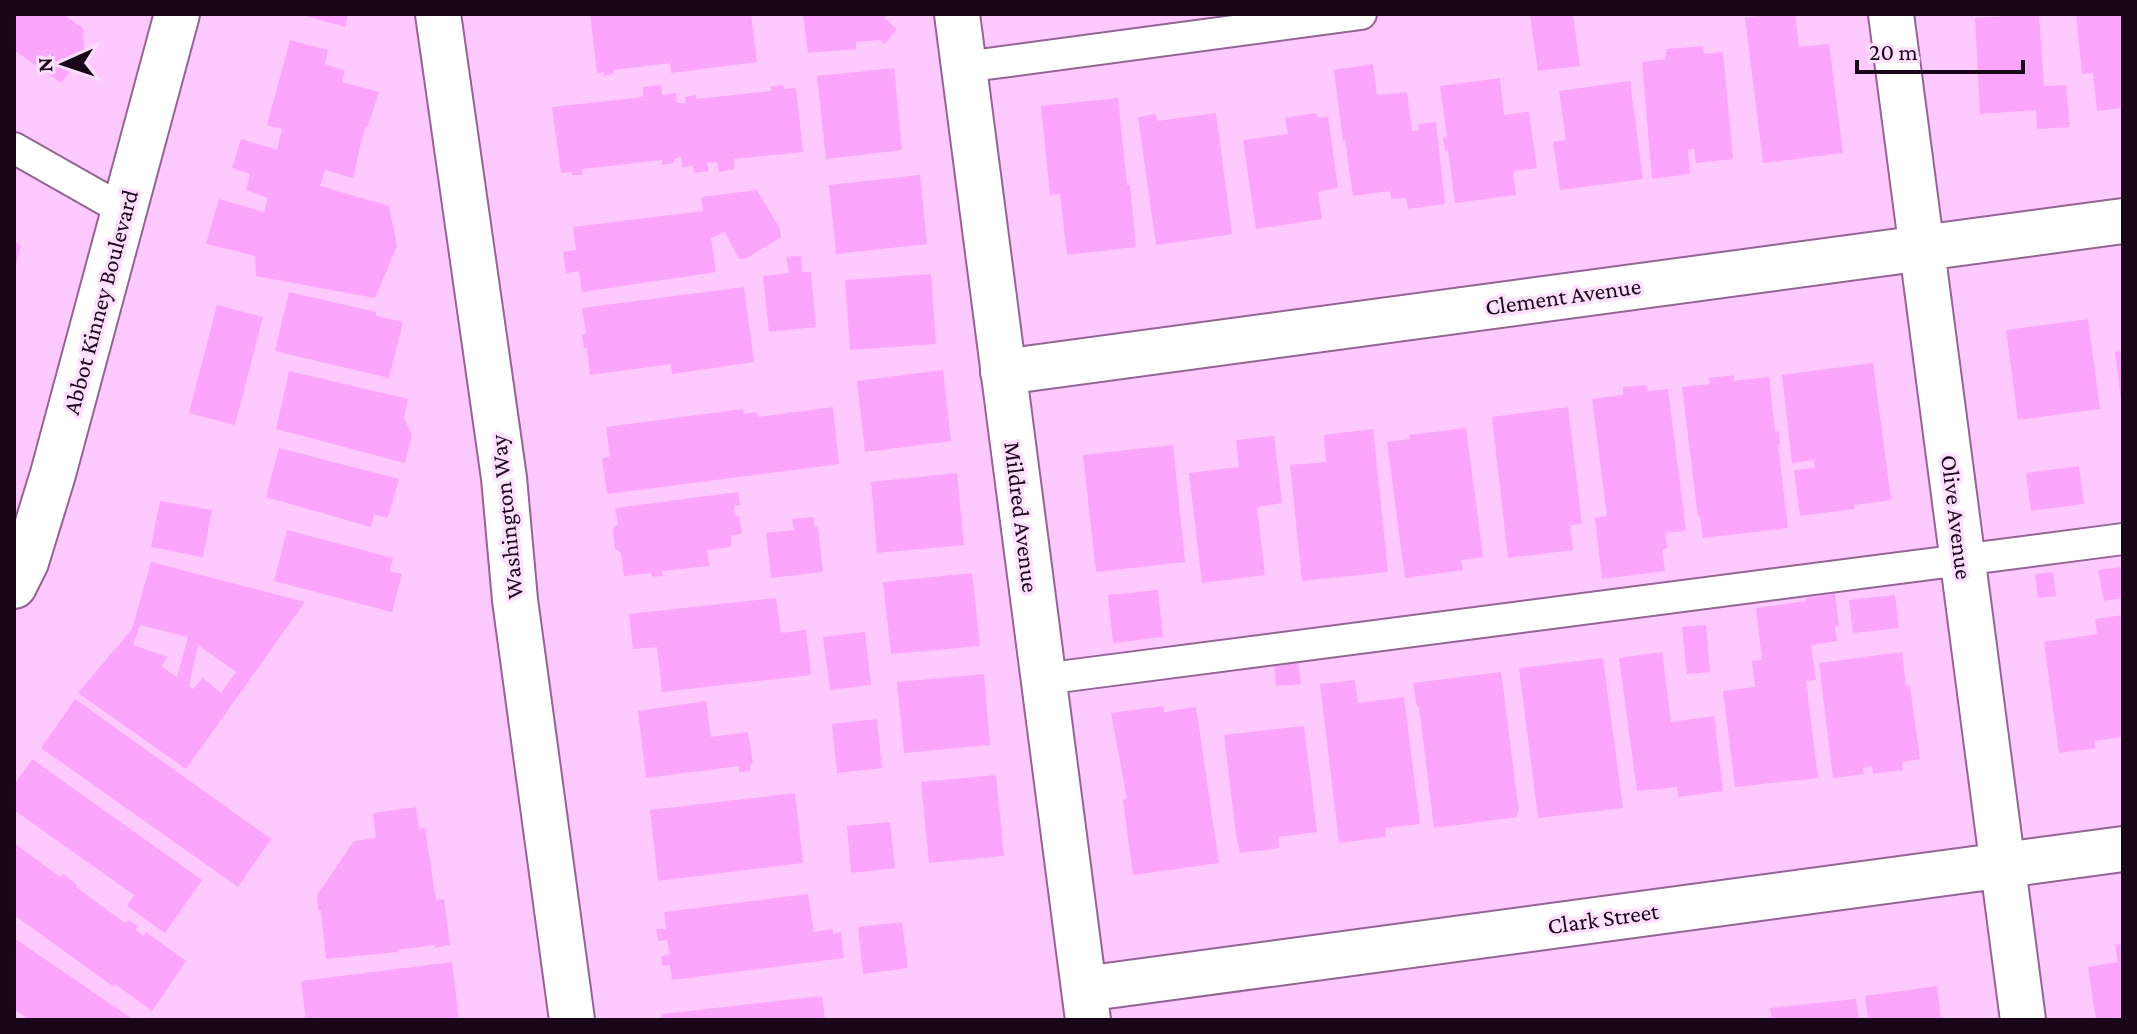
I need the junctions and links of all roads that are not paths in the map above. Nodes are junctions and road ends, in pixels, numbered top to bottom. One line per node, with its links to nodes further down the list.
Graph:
1 (177, 14): 8 (street, Abbot Kinney Boulevard)
2 (438, 14): 19 (street, Washington Way)
3 (957, 14): 6 (street, Mildred Avenue)
4 (1361, 14): 6 (lane)
5 (1891, 14): 10 (street, Olive Avenue)
6 (964, 67): 11 (street, Mildred Avenue)
7 (14, 148): 8 (lane)
8 (125, 211): 14 (street, Abbot Kinney Boulevard)
9 (2123, 221): 10 (street, Clement Avenue)
10 (1922, 247): 11 (street, Clement Avenue); 13 (street, Olive Avenue)
11 (1003, 372): 15 (street, Mildred Avenue)
12 (2123, 539): 13 (lane)
13 (1962, 558): 15 (lane); 17 (street, Olive Avenue)
14 (14, 586)
15 (1043, 679): 18 (street, Mildred Avenue)
16 (2123, 849): 17 (street, Clark Street)
17 (2002, 865): 18 (street, Clark Street); 20 (street, Olive Avenue)
18 (1086, 1004)
19 (572, 1020)
20 (2023, 1020)

